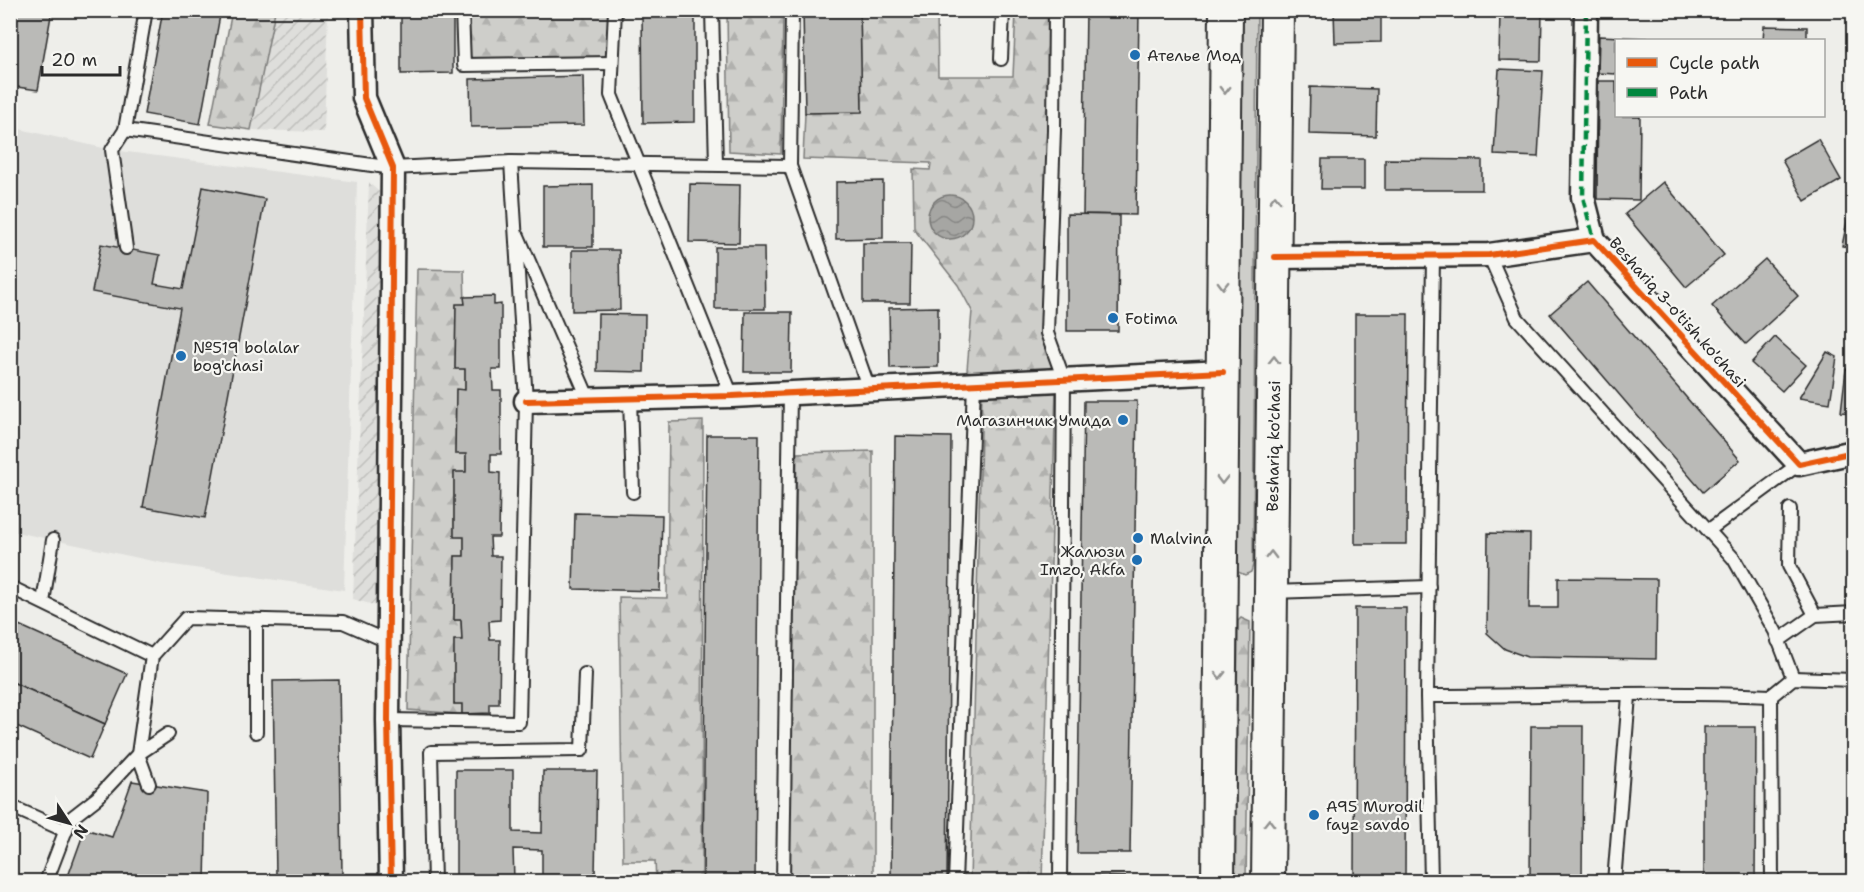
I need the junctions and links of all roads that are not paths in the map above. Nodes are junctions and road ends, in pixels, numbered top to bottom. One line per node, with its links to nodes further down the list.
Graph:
1 (146, 10): 14 (lane)
2 (362, 10): 19 (street)
3 (462, 10): 13 (lane)
4 (615, 10): 13 (lane)
5 (712, 10): 17 (lane)
6 (792, 10): 18 (lane)
7 (1003, 10): 12 (lane)
8 (1055, 10): 27 (lane)
9 (1226, 10): 26 (main road, one-way to 26)
10 (1277, 10): 25 (main road, Beshariq ko'chasi, one-way to 10)
11 (1586, 10): 21 (street, Beshariq 3-o'tish ko'chasi)
12 (1001, 59)
13 (612, 63): 16 (lane)
14 (125, 130): 19 (lane); 22 (lane)
15 (511, 162): 16 (lane); 19 (lane); 20 (lane)
16 (637, 162): 17 (lane); 31 (lane)
17 (716, 164): 18 (lane)
18 (790, 166): 29 (lane)
19 (393, 168): 50 (street)
20 (514, 227): 33 (lane); 34 (lane)
21 (1594, 240): 23 (street, Beshariq 3-o'tish ko'chasi); 36 (street, Beshariq 3-o'tish ko'chasi)
22 (126, 248)
23 (1489, 255): 24 (street, Beshariq 3-o'tish ko'chasi); 39 (lane)
24 (1433, 256): 25 (street, Beshariq 3-o'tish ko'chasi); 42 (lane)
25 (1275, 257): 43 (main road, Beshariq ko'chasi, one-way to 25)
26 (1223, 372): 27 (street); 44 (main road, one-way to 44)
27 (1064, 380): 28 (street); 70 (lane)
28 (974, 384): 29 (street); 69 (lane)
29 (869, 389): 30 (street)
30 (790, 393): 31 (street); 68 (lane)
31 (732, 396): 32 (street)
32 (630, 399): 33 (street); 37 (lane)
33 (589, 400): 34 (street)
34 (526, 401): 58 (lane)
35 (1854, 452): 36 (street)
36 (1799, 464): 39 (lane)
37 (633, 492)
38 (1790, 509): 47 (lane)
39 (1709, 530): 49 (lane)
40 (53, 540): 45 (lane)
41 (10, 587): 45 (lane)
42 (1429, 587): 43 (lane); 55 (lane)
43 (1271, 592): 44 (main road); 72 (main road, Beshariq ko'chasi, one-way to 43)
44 (1220, 595): 71 (main road, one-way to 71)
45 (43, 602): 51 (lane)
46 (1854, 613): 47 (lane)
47 (1815, 615): 49 (lane)
48 (256, 620): 50 (lane); 51 (lane); 59 (lane)
49 (1778, 641): 53 (lane)
50 (389, 642): 58 (street)
51 (152, 656): 61 (lane)
52 (585, 674): 67 (lane)
53 (1793, 678): 54 (lane); 57 (lane)
54 (1854, 680)
55 (1427, 696): 56 (lane); 73 (lane)
56 (1629, 696): 57 (lane); 74 (lane)
57 (1771, 696): 75 (lane)
58 (388, 720): 66 (street)
59 (256, 732)
60 (168, 734): 61 (lane)
61 (138, 754): 62 (lane); 64 (lane)
62 (149, 784)
63 (10, 806): 64 (lane)
64 (66, 831): 65 (lane)
65 (46, 882)
66 (391, 882)
67 (434, 882)
68 (783, 882)
69 (955, 882)
70 (1060, 882)
71 (1218, 882)
72 (1268, 882)
73 (1431, 882)
74 (1614, 882)
75 (1772, 882)

